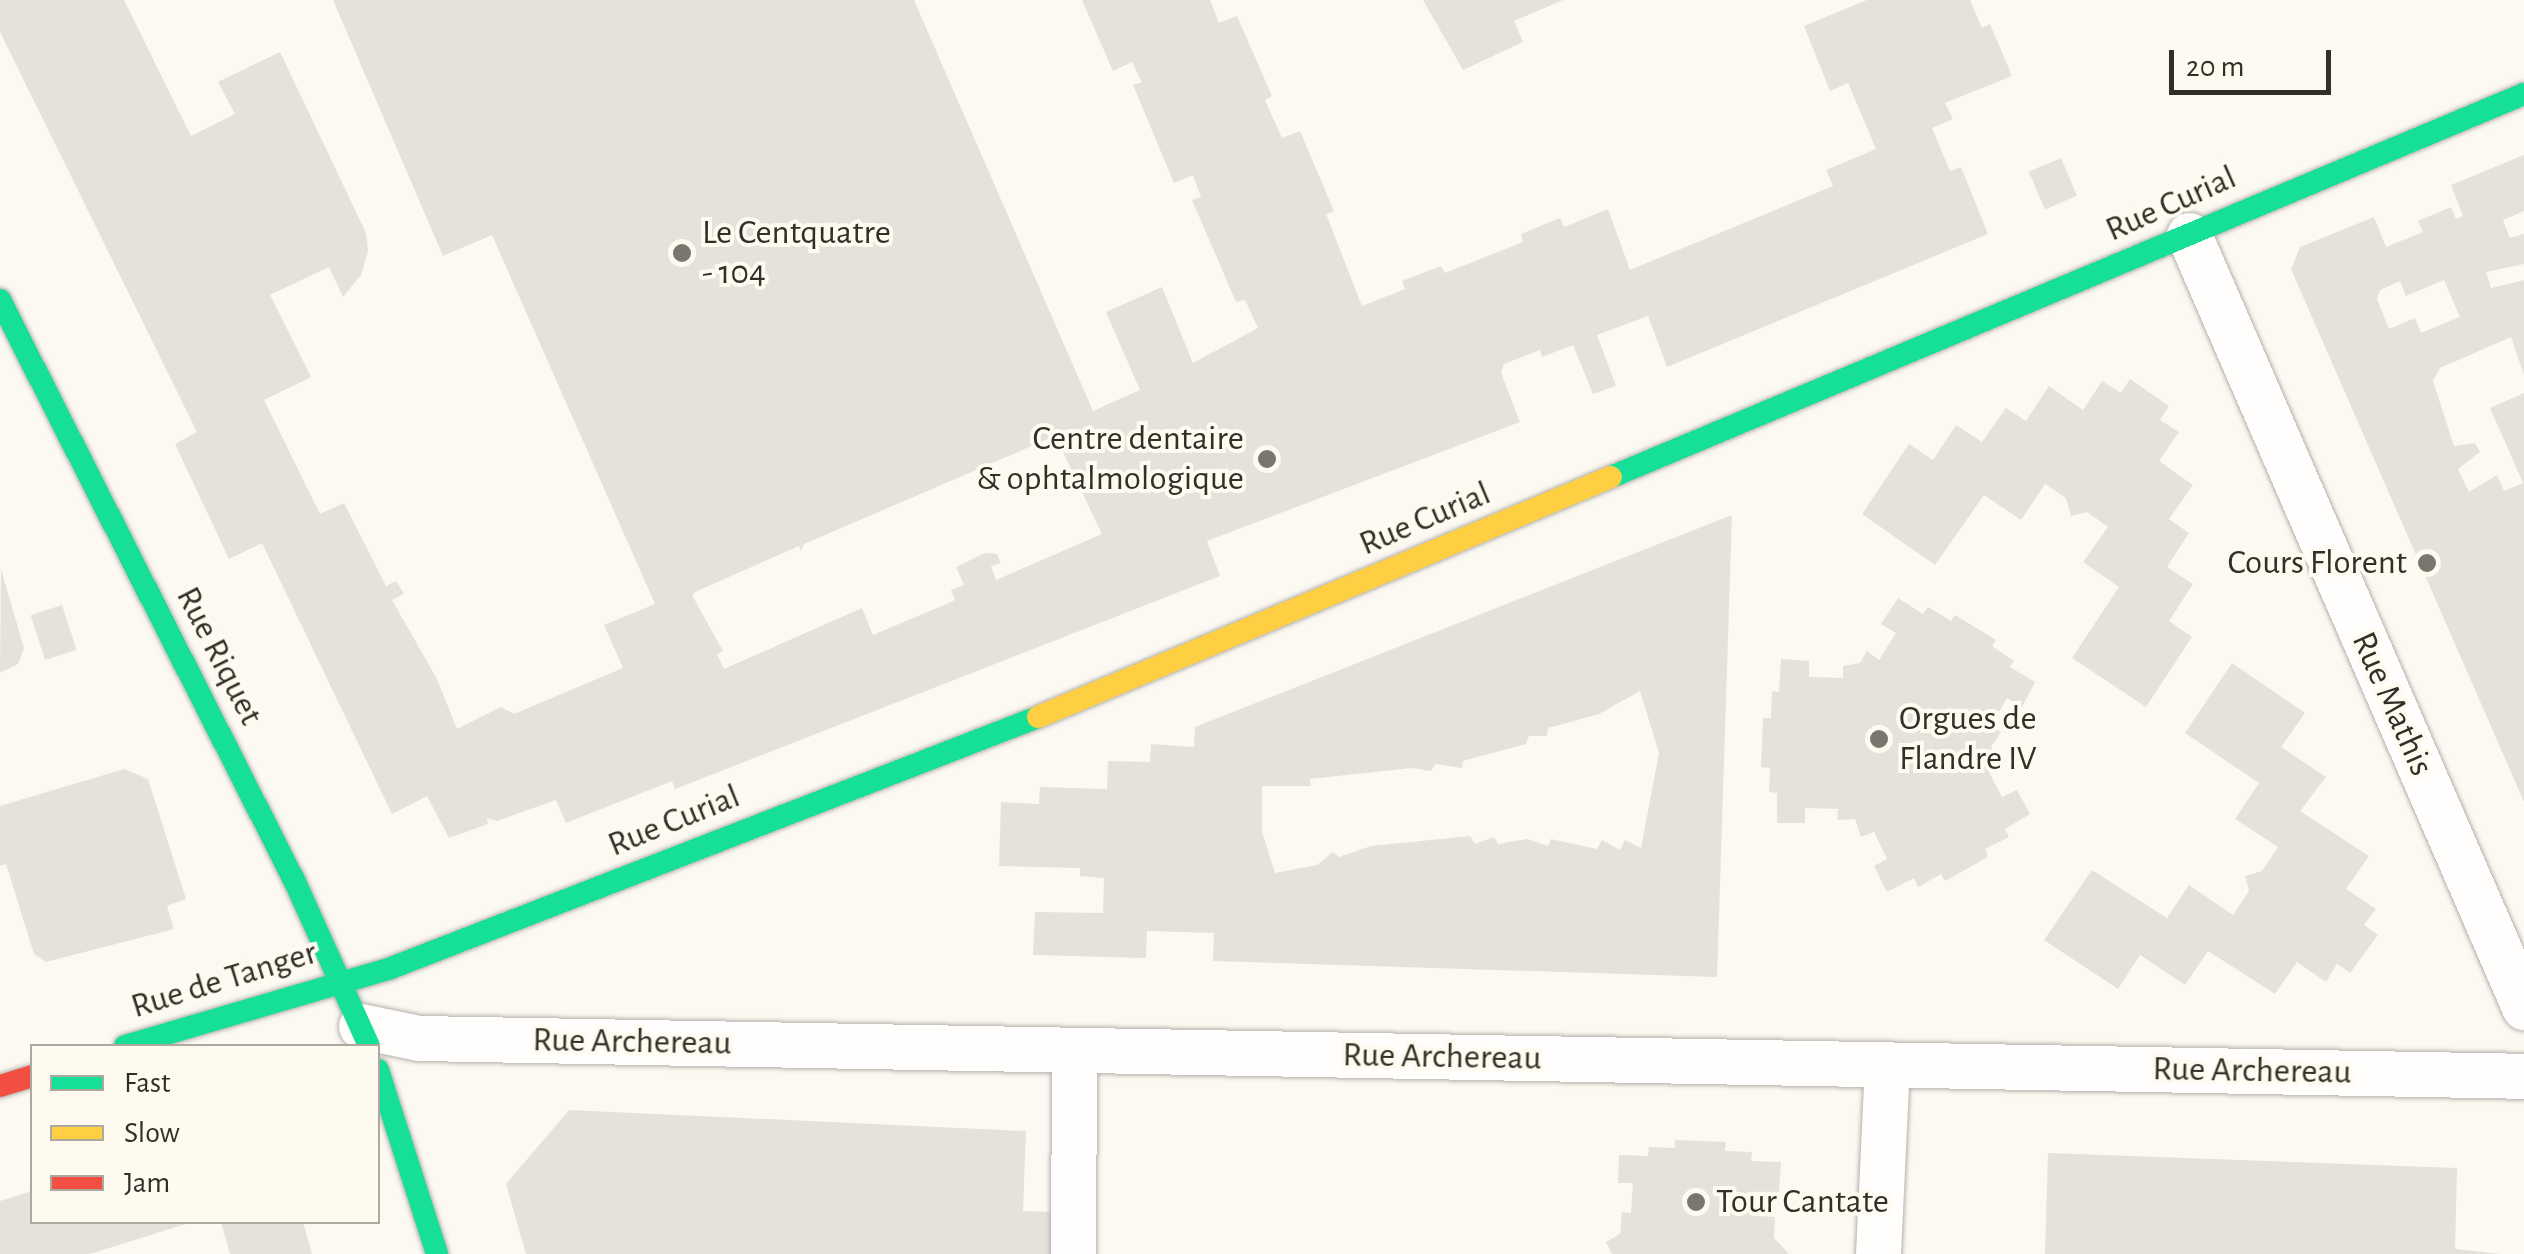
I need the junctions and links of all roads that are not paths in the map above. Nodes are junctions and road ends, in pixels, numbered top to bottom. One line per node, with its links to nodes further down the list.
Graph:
1 (2524, 94): 2 (street, Rue Curial)
2 (2189, 235): 4 (street, Rue Mathis); 5 (street, Rue Curial)
3 (0, 300): 5 (street, Rue Riquet)
4 (2507, 922): 6 (street, Rue Mathis)
5 (342, 982): 7 (street, Rue Riquet); 8 (street, Rue de Tanger)
6 (2524, 1008)
7 (365, 1036): 9 (street, Rue Archereau)
8 (132, 1044)
9 (1074, 1050): 10 (street, Rue Archereau); 16 (street)
10 (1887, 1064): 12 (street, Rue Archereau); 17 (street)
11 (380, 1076): 15 (street)
12 (2524, 1076)
13 (30, 1077): 14 (street)
14 (0, 1086)
15 (437, 1254)
16 (1072, 1254)
17 (1878, 1254)

